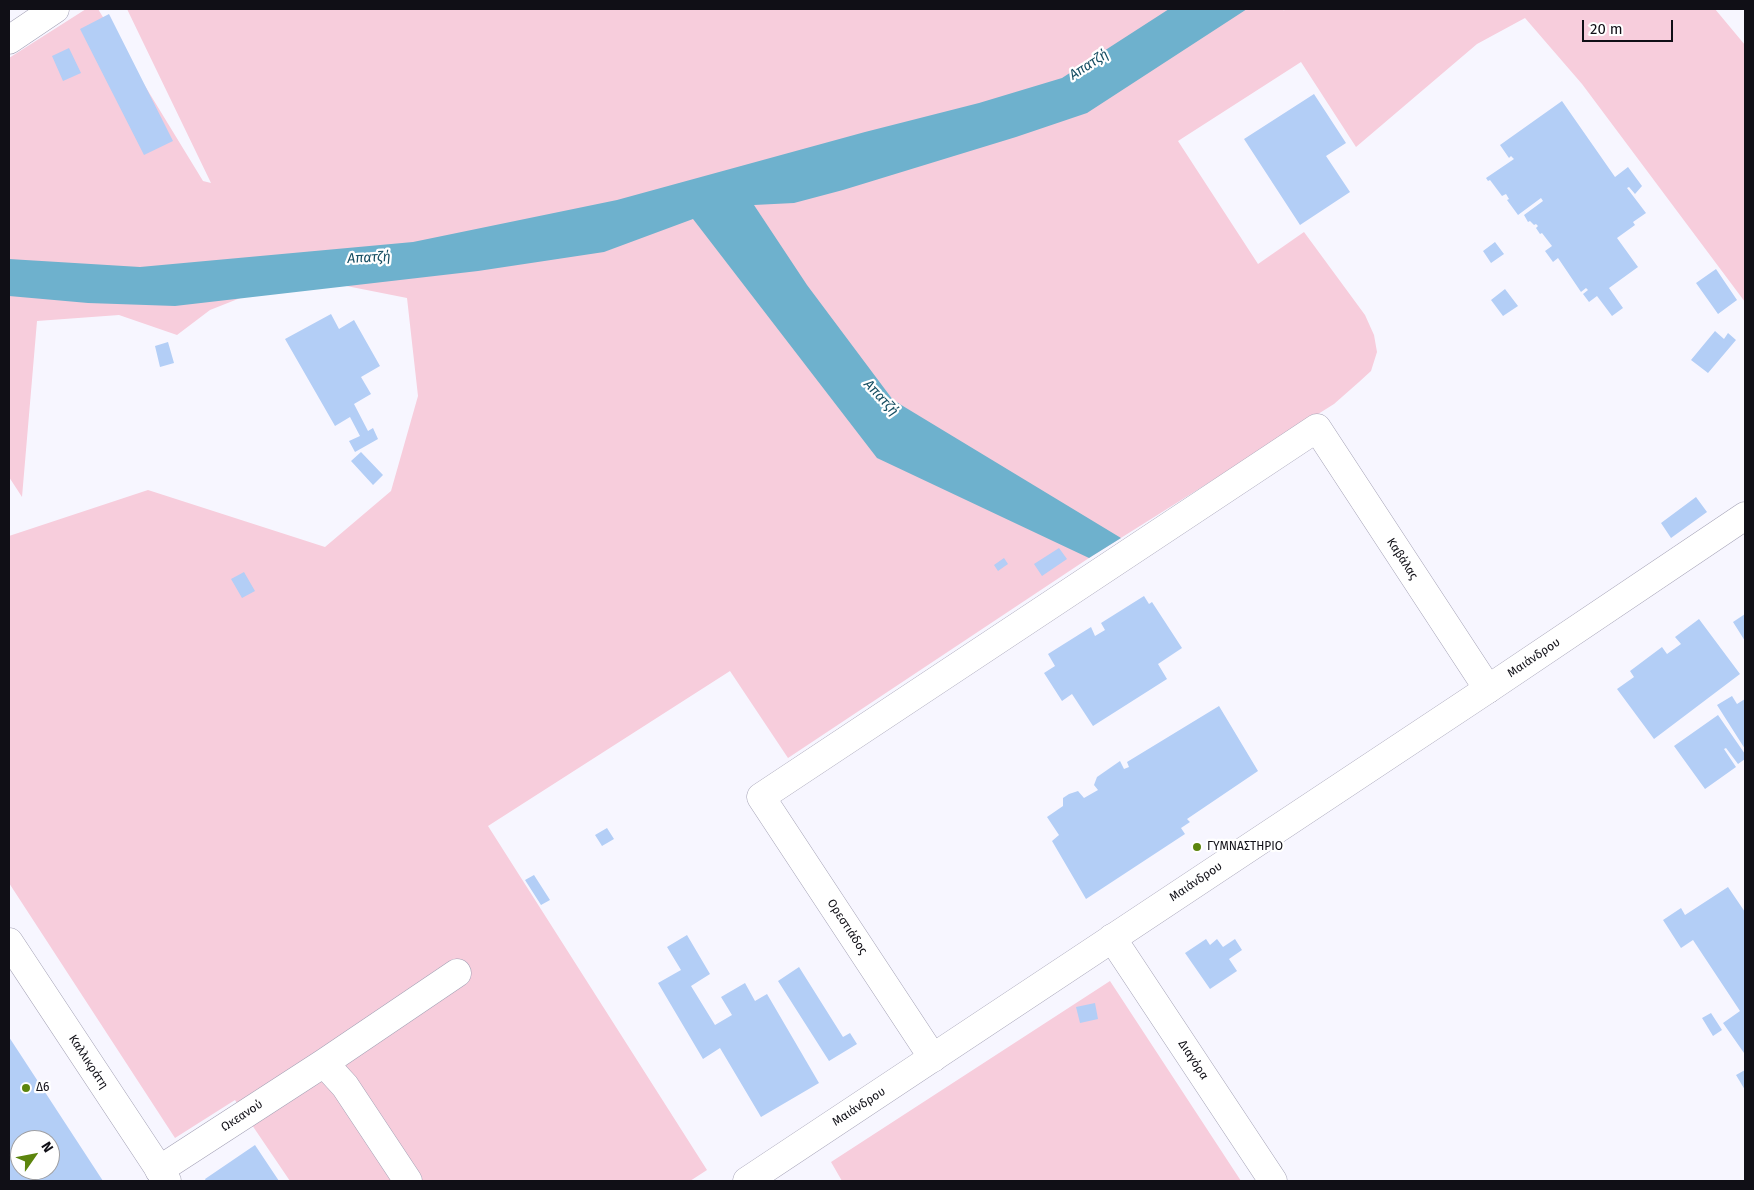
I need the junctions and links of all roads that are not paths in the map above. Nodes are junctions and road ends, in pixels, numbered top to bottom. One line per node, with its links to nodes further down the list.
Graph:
1 (55, 9): 2 (street)
2 (9, 40)
3 (1745, 516): 4 (street, Μαιάνδρου)
4 (1488, 689): 5 (street, Καβάλας); 6 (street, Μαιάνδρου)
5 (761, 797): 9 (street, Ορεστιάδος)
6 (1112, 938): 9 (street, Μαιάνδρου); 14 (street, Διαγόρα)
7 (9, 942): 11 (street, Καλλικράτη)
8 (457, 973): 10 (street, Ωκεανού)
9 (932, 1058): 13 (street, Μαιάνδρου)
10 (324, 1063): 11 (street, Ωκεανού); 12 (street)
11 (163, 1175)
12 (408, 1181)
13 (747, 1181)
14 (1273, 1181)

